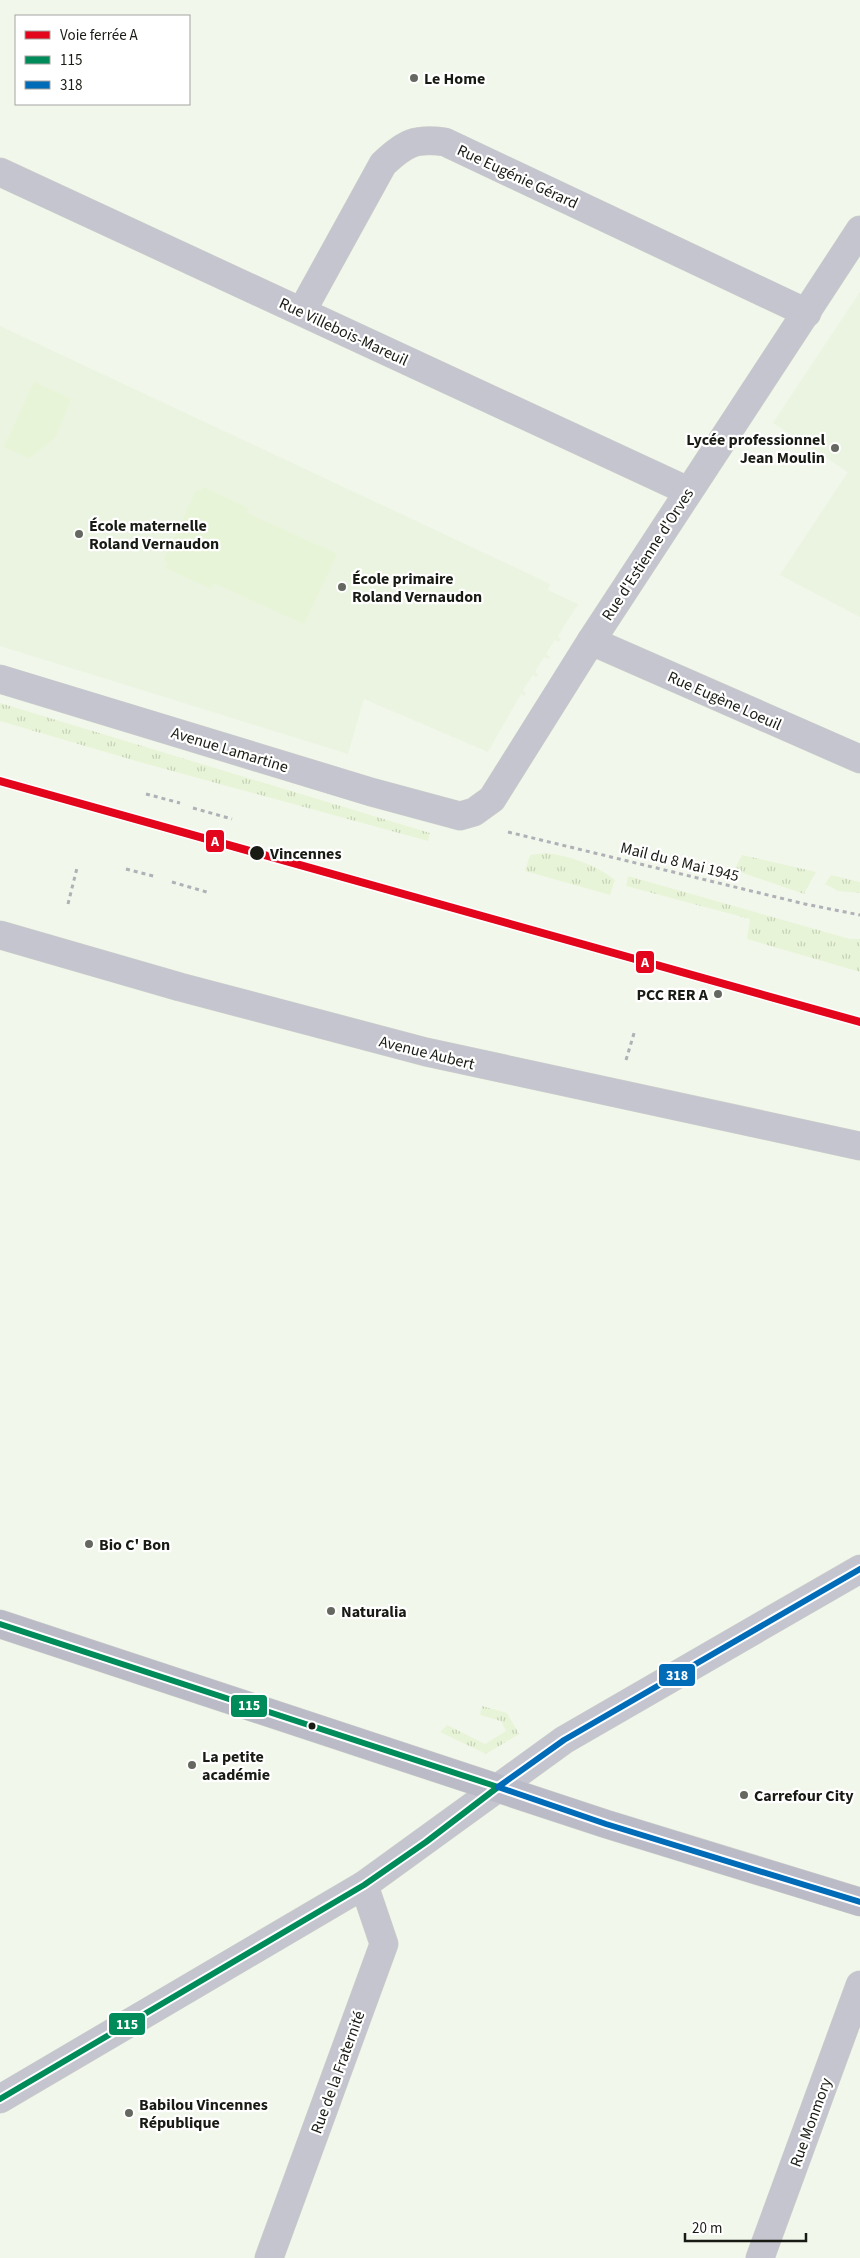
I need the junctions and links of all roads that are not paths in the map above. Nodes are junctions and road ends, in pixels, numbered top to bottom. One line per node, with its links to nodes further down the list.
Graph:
1 (0, 172): 3 (street, Rue Villebois-Mareuil)
2 (860, 230): 4 (street, Rue d'Estienne d'Orves)
3 (302, 311): 4 (street, Rue Eugénie Gérard); 5 (street, Rue Villebois-Mareuil)
4 (807, 314): 5 (street, Rue d'Estienne d'Orves)
5 (688, 491): 6 (street, Rue d'Estienne d'Orves)
6 (591, 641): 8 (street, Rue Eugène Loeuil); 9 (street, Rue d'Estienne d'Orves)
7 (0, 679): 9 (street, Avenue Lamartine)
8 (860, 759)
9 (460, 816)
10 (0, 934): 11 (street, Avenue Aubert)
11 (860, 1146)
12 (860, 1569): 14 (street)
13 (0, 1624): 14 (main road)
14 (498, 1787): 15 (street); 16 (main road)
15 (364, 1885): 18 (street); 19 (street, Rue de la Fraternité)
16 (860, 1902)
17 (860, 1986): 20 (street, Rue Monmory)
18 (0, 2099)
19 (269, 2258)
20 (760, 2258)

